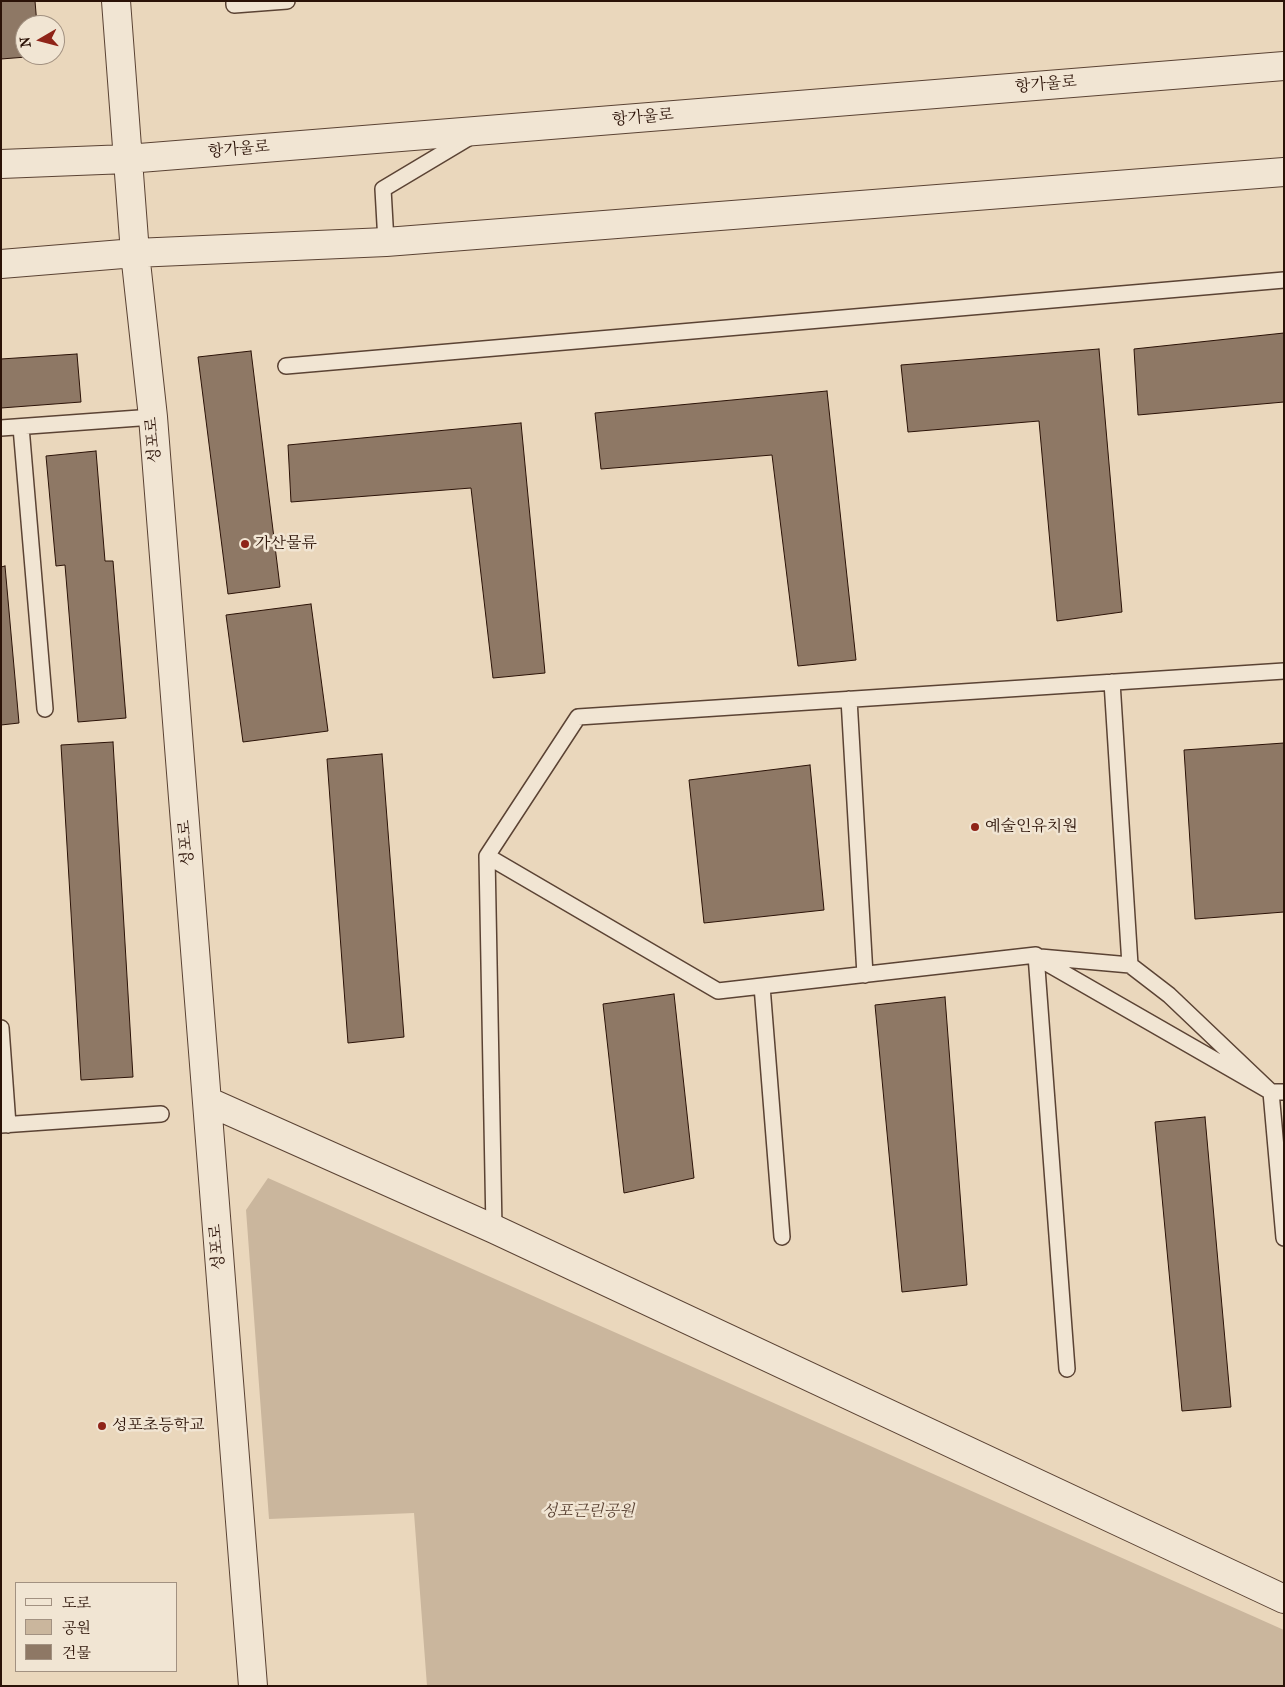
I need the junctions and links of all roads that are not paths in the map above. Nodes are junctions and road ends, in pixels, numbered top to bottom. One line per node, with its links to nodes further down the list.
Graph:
1 (116, 1): 6 (street, 성포로)
2 (234, 1): 3 (lane)
3 (288, 1)
4 (1284, 66): 5 (street, 항가울로)
5 (480, 131): 6 (street, 항가울로); 9 (lane)
6 (127, 159): 7 (street, 항가울로); 10 (street, 성포로)
7 (1, 164)
8 (1284, 172): 9 (street)
9 (386, 242): 10 (street)
10 (134, 253): 11 (street); 14 (street, 성포로)
11 (1, 264)
12 (1284, 280): 13 (lane)
13 (286, 366)
14 (153, 417): 15 (lane); 28 (street, 성포로)
15 (22, 427): 16 (lane); 20 (lane)
16 (1, 428)
17 (1284, 671): 18 (lane)
18 (1112, 682): 19 (lane); 23 (lane)
19 (849, 699): 21 (lane); 24 (lane)
20 (45, 709)
21 (487, 856): 25 (lane); 31 (lane)
22 (1036, 957): 23 (lane); 24 (lane); 27 (lane); 34 (lane)
23 (1130, 965): 27 (lane)
24 (865, 975): 25 (lane)
25 (762, 986): 32 (lane)
26 (1, 1028): 30 (lane)
27 (1278, 1092): 33 (lane)
28 (207, 1101): 31 (street); 36 (street, 성포로)
29 (160, 1114): 30 (lane)
30 (5, 1125)
31 (494, 1229): 35 (street)
32 (782, 1236)
33 (1284, 1238)
34 (1067, 1369)
35 (1284, 1599)
36 (253, 1686)

